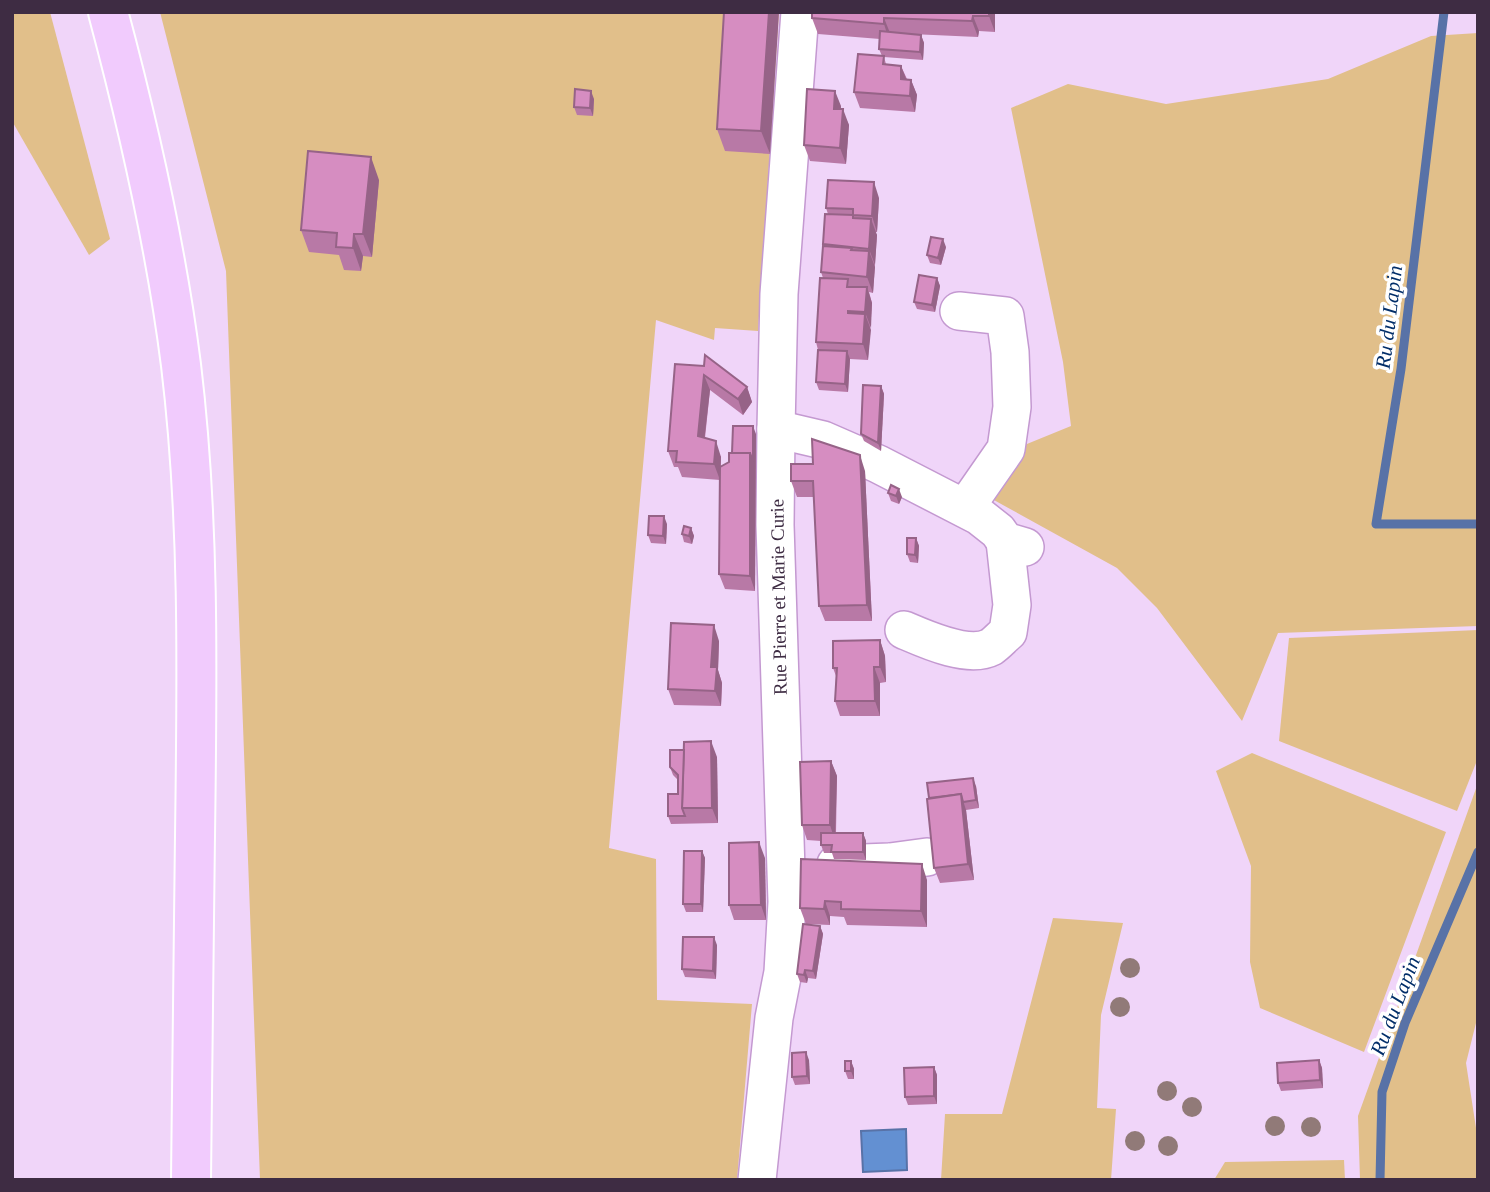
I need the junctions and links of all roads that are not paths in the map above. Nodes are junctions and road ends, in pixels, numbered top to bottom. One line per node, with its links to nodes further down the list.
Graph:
1 (108, 12): 9 (main road)
2 (800, 12): 4 (street, Rue Pierre et Marie Curie)
3 (959, 312): 5 (street)
4 (776, 429): 5 (street); 8 (street, Rue Pierre et Marie Curie)
5 (965, 509): 6 (street)
6 (904, 630)
7 (927, 857): 8 (street)
8 (786, 860): 10 (street, Rue Pierre et Marie Curie)
9 (191, 1180)
10 (757, 1180)

